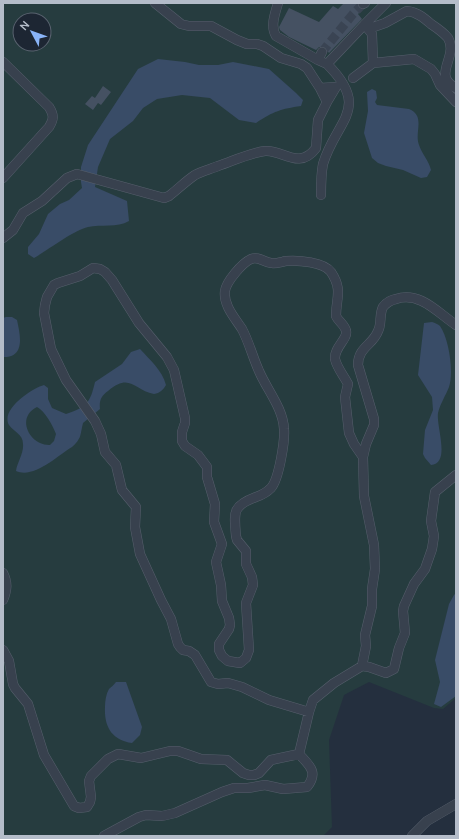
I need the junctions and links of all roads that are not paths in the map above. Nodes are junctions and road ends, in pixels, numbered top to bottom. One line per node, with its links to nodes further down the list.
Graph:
1 (154, 3): 9 (street)
2 (278, 3): 7 (street)
3 (386, 3): 4 (street)
4 (366, 27): 6 (street); 7 (street); 10 (street)
5 (3, 62): 13 (street)
6 (373, 63): 8 (street); 12 (street)
7 (327, 64): 14 (street)
8 (353, 78)
9 (320, 88): 11 (street); 11 (street)
10 (456, 88)
11 (327, 102): 15 (street)
12 (456, 102)
13 (3, 178)
14 (321, 195)
15 (3, 238)
16 (456, 325): 17 (street)
17 (363, 457): 22 (street); 23 (street)
18 (456, 475): 22 (street)
19 (3, 573): 20 (street)
20 (3, 600)
21 (3, 650): 24 (street)
22 (362, 666): 23 (street)
23 (309, 712): 24 (street)
24 (299, 754): 26 (street)
25 (456, 804): 27 (street)
26 (104, 836)
27 (412, 836)

